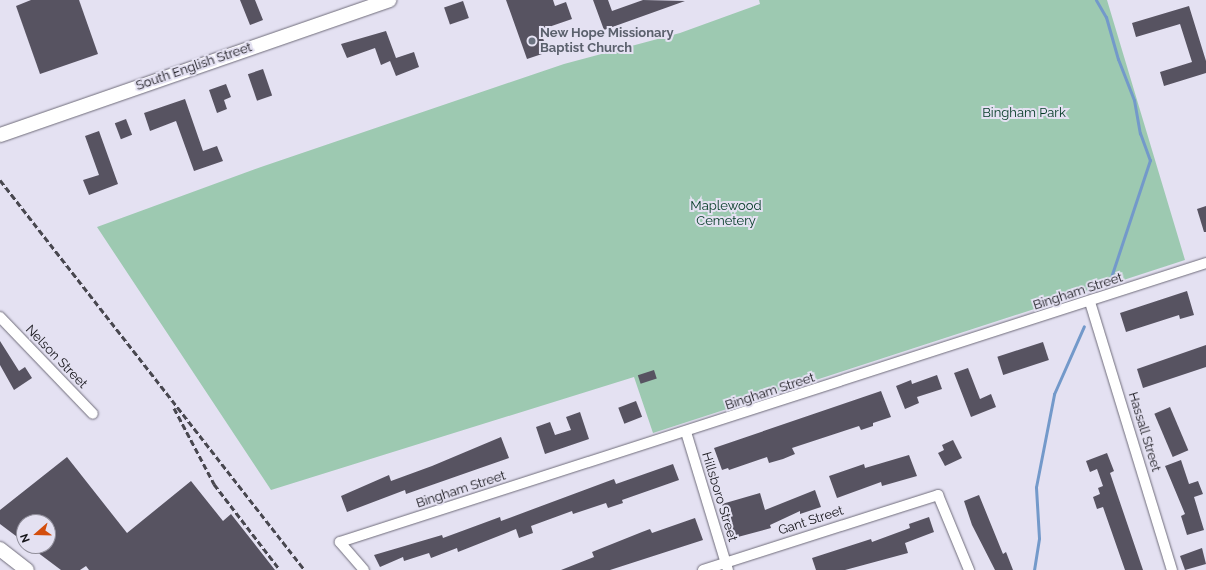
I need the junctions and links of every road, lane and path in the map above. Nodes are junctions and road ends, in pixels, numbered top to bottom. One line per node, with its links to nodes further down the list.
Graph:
1 (389, 0): 2 (street, South English Street)
2 (0, 135)
3 (1206, 264): 4 (street, Bingham Street)
4 (1090, 302): 7 (street, Bingham Street); 14 (street, Hassall Street)
5 (1, 321): 6 (street, Nelson Street)
6 (93, 414)
7 (686, 432): 9 (street, Hillsboro Street); 11 (street, Bingham Street)
8 (0, 549): 10 (street)
9 (727, 566): 12 (street, Gant Street); 13 (street, Gant Street)
10 (27, 570)
11 (364, 570)
12 (703, 570)
13 (969, 570)
14 (1172, 570)

